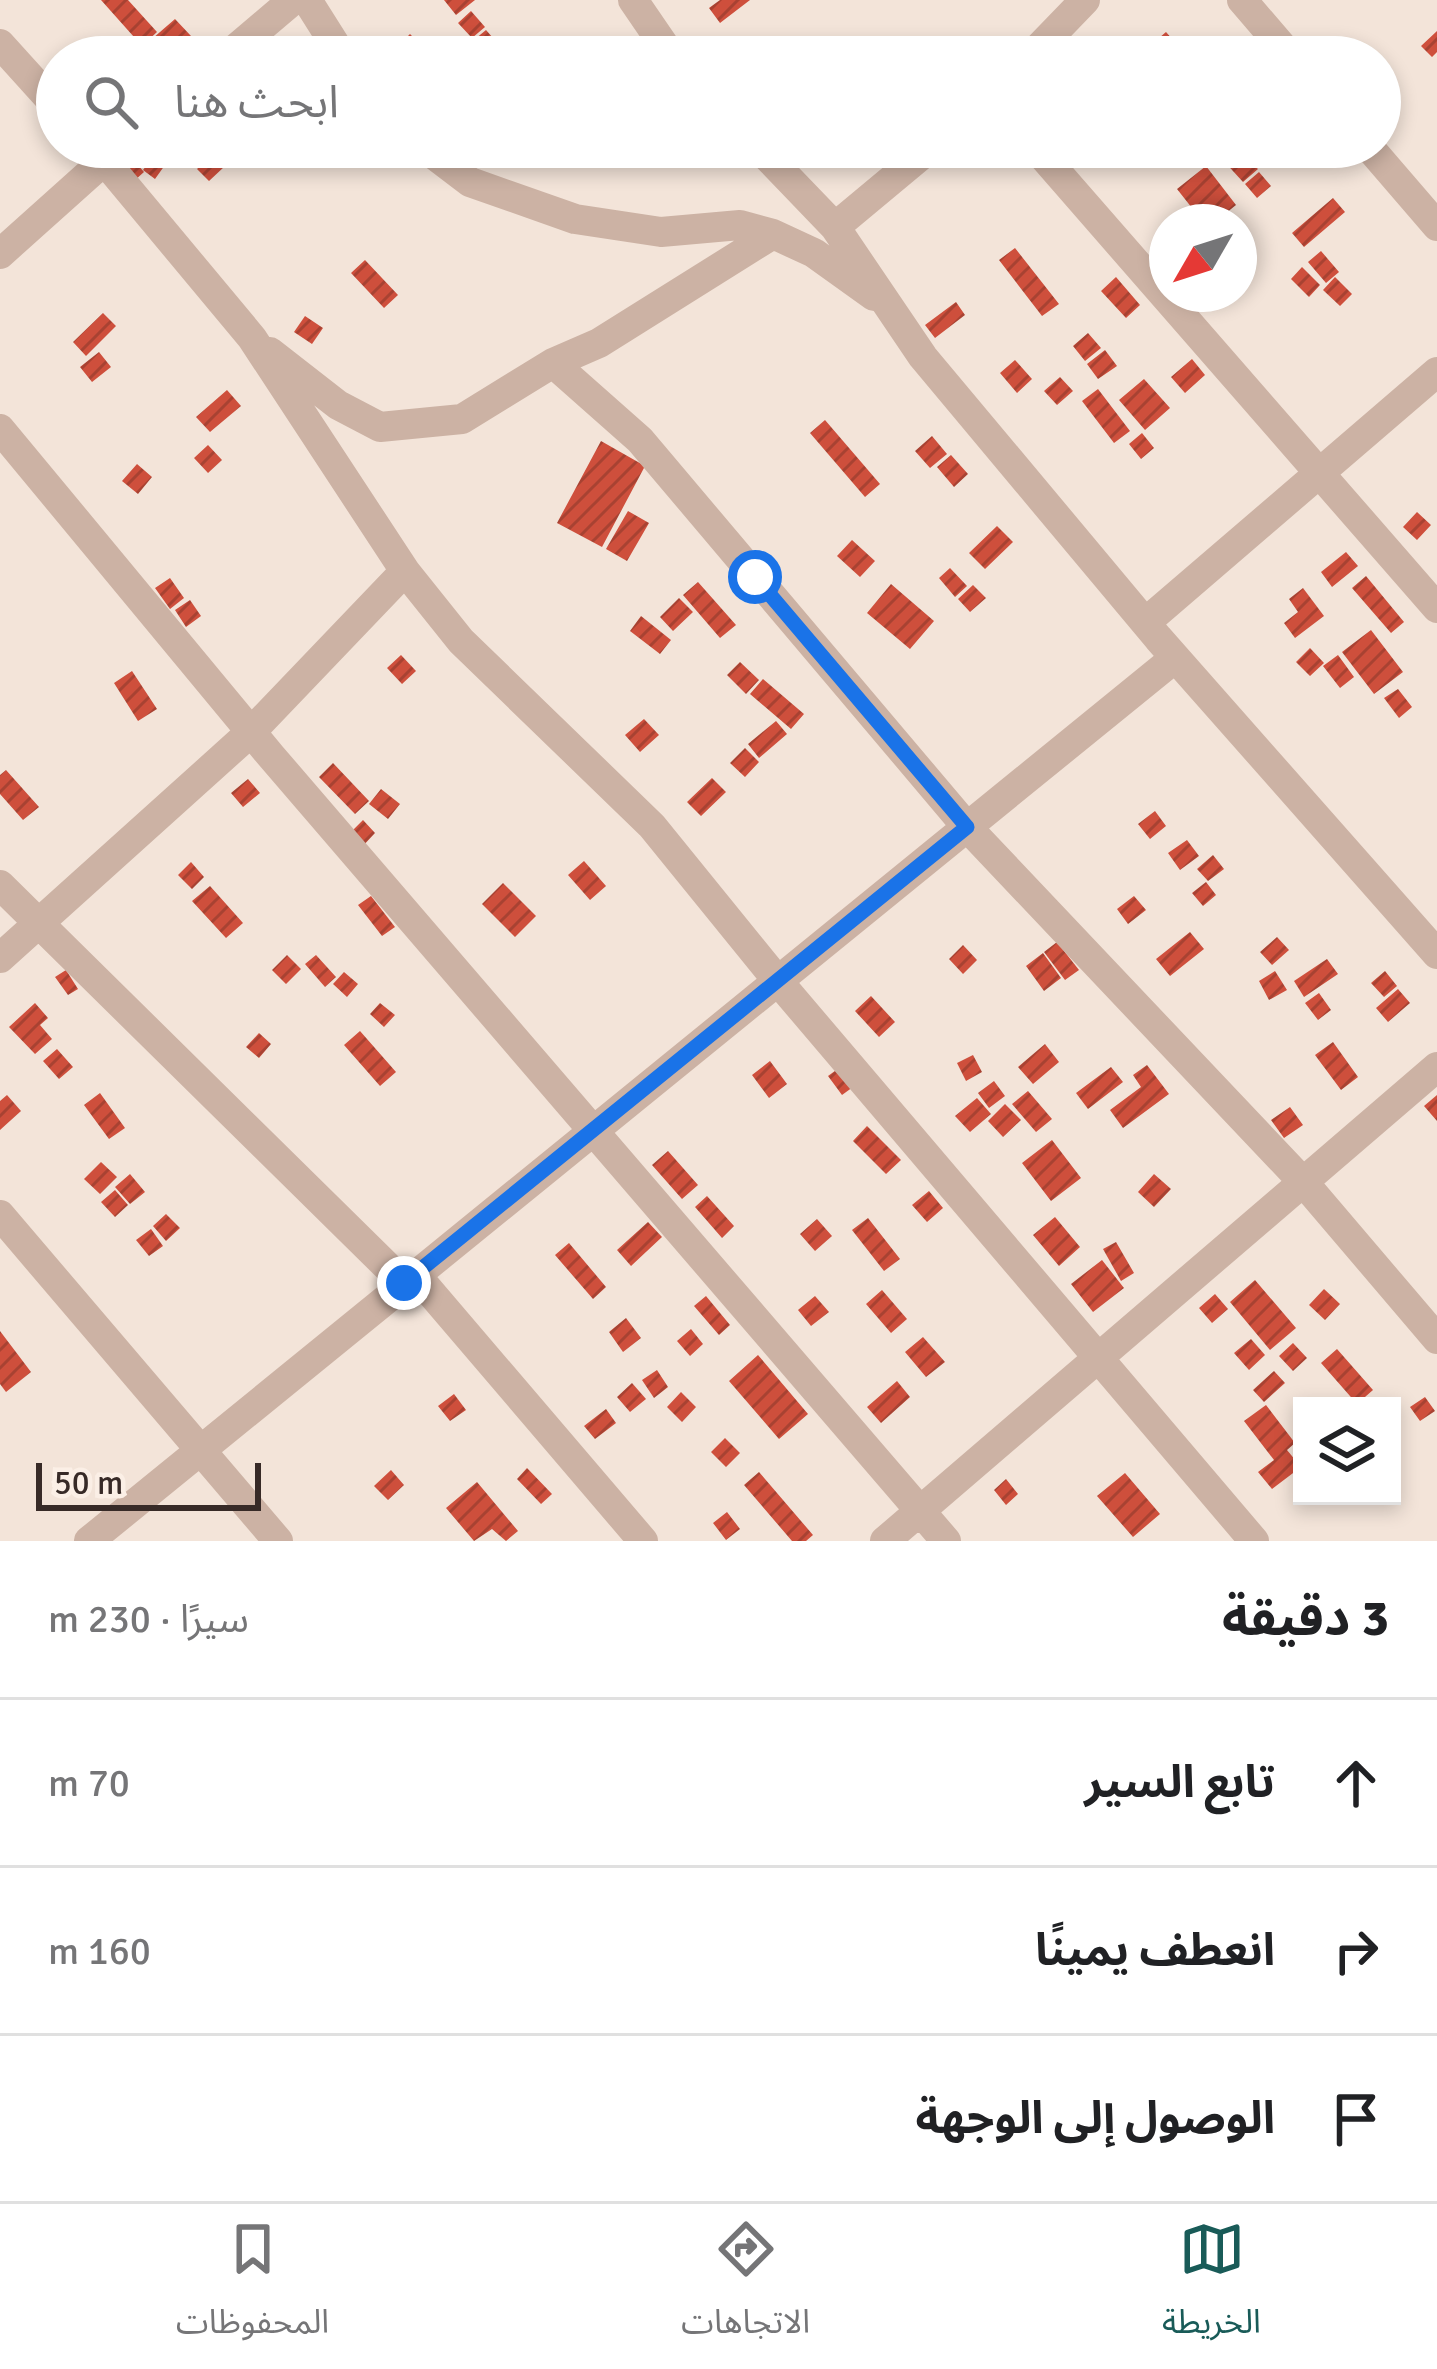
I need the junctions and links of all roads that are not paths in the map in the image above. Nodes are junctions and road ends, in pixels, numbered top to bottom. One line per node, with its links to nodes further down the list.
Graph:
1 (293, 0): 6 (street)
2 (307, 0): 7 (street)
3 (633, 0): 8 (street)
4 (1085, 0): 9 (street)
5 (1242, 0): 10 (street)
6 (251, 36)
7 (330, 36)
8 (658, 36)
9 (1050, 36)
10 (1273, 36)
11 (0, 44): 12 (street)
12 (36, 84)
13 (89, 168): 23 (street)
14 (119, 168): 25 (street)
15 (452, 168): 22 (street)
16 (779, 168): 20 (street)
17 (906, 168): 20 (street)
18 (1053, 168): 29 (street)
19 (1387, 168): 21 (street)
20 (836, 226): 24 (street)
21 (1437, 226)
22 (773, 234): 24 (street); 26 (street)
23 (0, 254)
24 (889, 306): 32 (street)
25 (251, 338): 26 (street); 30 (street)
26 (553, 363): 35 (street)
27 (1437, 373): 29 (street)
28 (0, 429): 34 (street)
29 (1319, 473): 31 (street); 32 (street)
30 (405, 571): 34 (street); 40 (street)
31 (1437, 608)
32 (1146, 622): 33 (street)
33 (1175, 658): 35 (street); 38 (street)
34 (251, 732): 37 (street); 42 (street)
35 (967, 827): 40 (street); 43 (street)
36 (0, 885): 37 (street)
37 (37, 924): 39 (street); 45 (street)
38 (1437, 954)
39 (0, 958)
40 (777, 980): 42 (street); 47 (street)
41 (1437, 1067): 43 (street)
42 (592, 1130): 45 (street); 49 (street)
43 (1305, 1184): 46 (street); 47 (street)
44 (0, 1215): 48 (street)
45 (410, 1279): 48 (street); 52 (street)
46 (1437, 1339)
47 (1098, 1357): 49 (street); 55 (street)
48 (199, 1449): 50 (street); 51 (street)
49 (920, 1511): 53 (street); 54 (street)
50 (89, 1541)
51 (278, 1541)
52 (644, 1541)
53 (885, 1541)
54 (946, 1541)
55 (1254, 1541)

